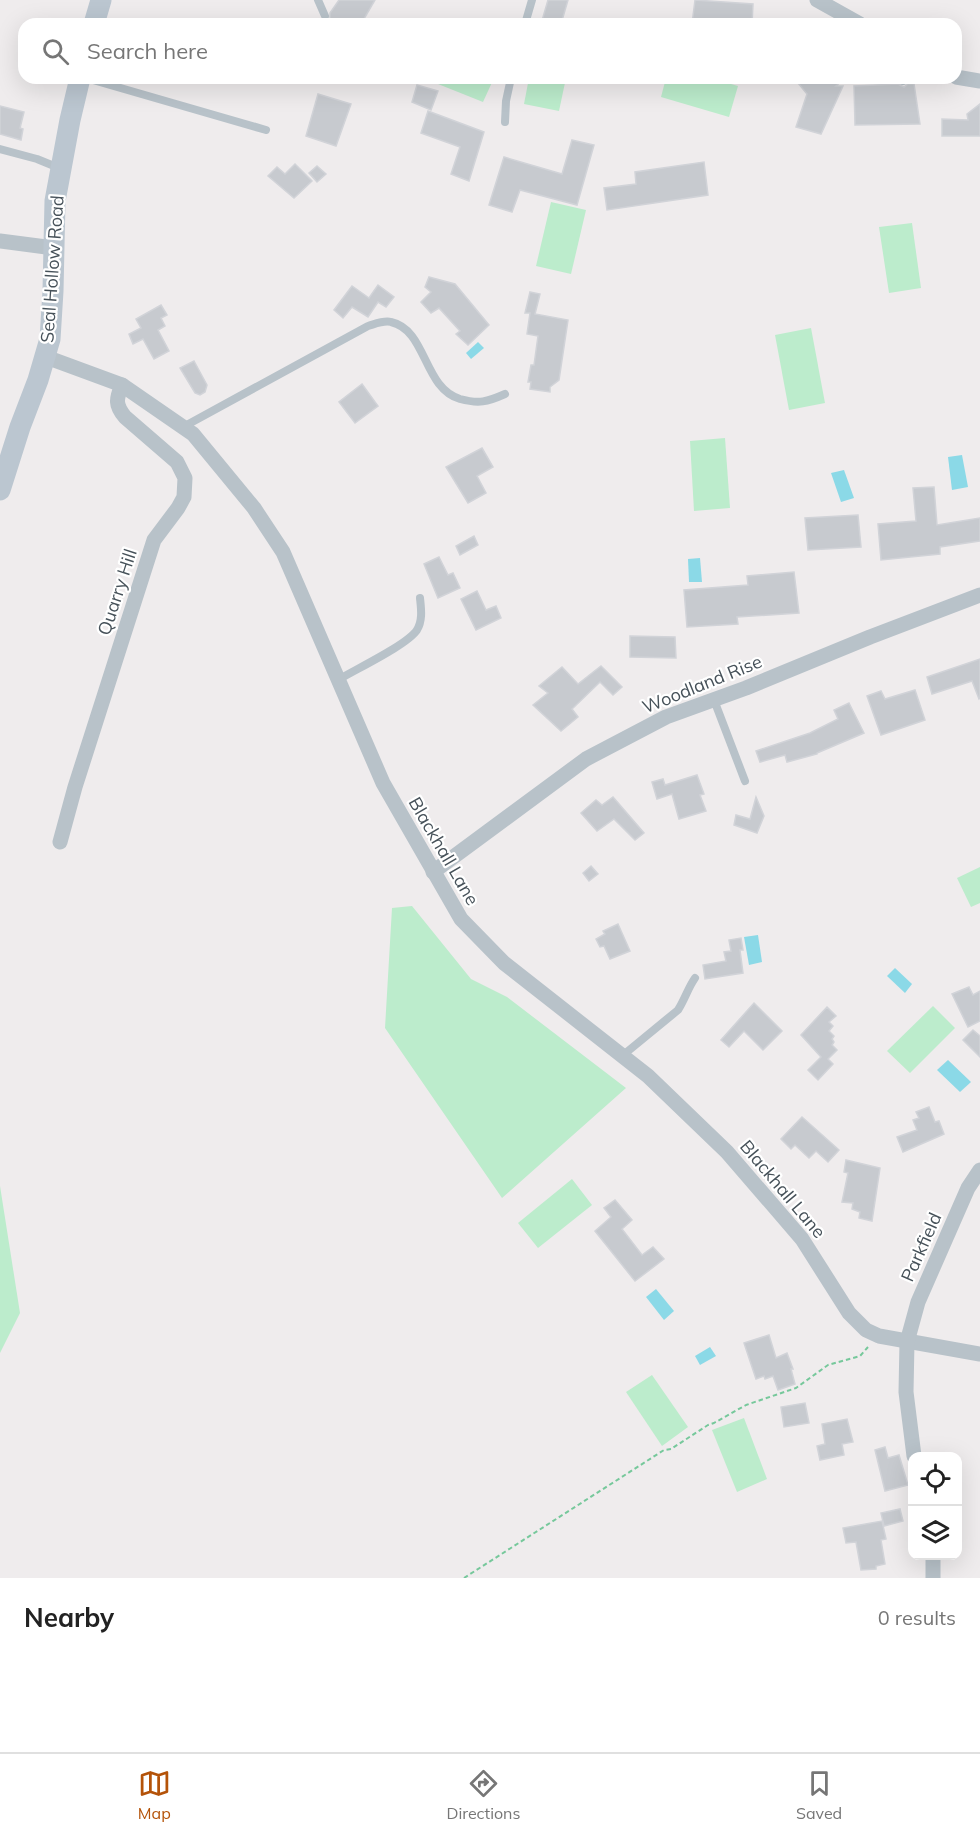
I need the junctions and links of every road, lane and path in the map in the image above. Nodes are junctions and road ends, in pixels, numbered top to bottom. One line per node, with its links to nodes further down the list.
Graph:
1 (101, 0): 6 (main road)
2 (318, 0): 5 (lane)
3 (532, 0): 7 (lane)
4 (817, 0): 8 (street)
5 (325, 16)
6 (96, 18)
7 (527, 18)
8 (849, 18)
9 (962, 78): 10 (street)
10 (980, 81)
11 (79, 84): 17 (main road, Seal Hollow Road)
12 (107, 84): 15 (lane)
13 (510, 84): 14 (lane)
14 (505, 122)
15 (266, 130)
16 (0, 149): 17 (lane)
17 (60, 168): 19 (main road, Seal Hollow Road)
18 (0, 241): 19 (street)
19 (54, 248): 20 (main road, Seal Hollow Road)
20 (46, 357): 21 (street, Blackhall Lane); 24 (main road, Seal Hollow Road)
21 (122, 385): 23 (street, Blackhall Lane); 30 (street, Quarry Hill)
22 (505, 394): 23 (lane)
23 (183, 427): 27 (street, Blackhall Lane)
24 (1, 482)
25 (980, 595): 28 (street, Woodland Rise)
26 (420, 598): 27 (lane)
27 (338, 680): 31 (street, Blackhall Lane)
28 (714, 700): 29 (lane); 31 (street, Woodland Rise)
29 (745, 781)
30 (60, 842)
31 (433, 872): 33 (street, Blackhall Lane)
32 (695, 978): 33 (lane)
33 (622, 1056): 35 (street, Blackhall Lane)
34 (980, 1170): 36 (street, Parkfield)
35 (879, 1336): 36 (street, Blackhall Lane); 40 (path)
36 (907, 1342): 37 (street, Blackhall Lane); 38 (street, Parkfield)
37 (980, 1354)
38 (914, 1452)
39 (933, 1560): 41 (street)
40 (464, 1578)
41 (933, 1578)

